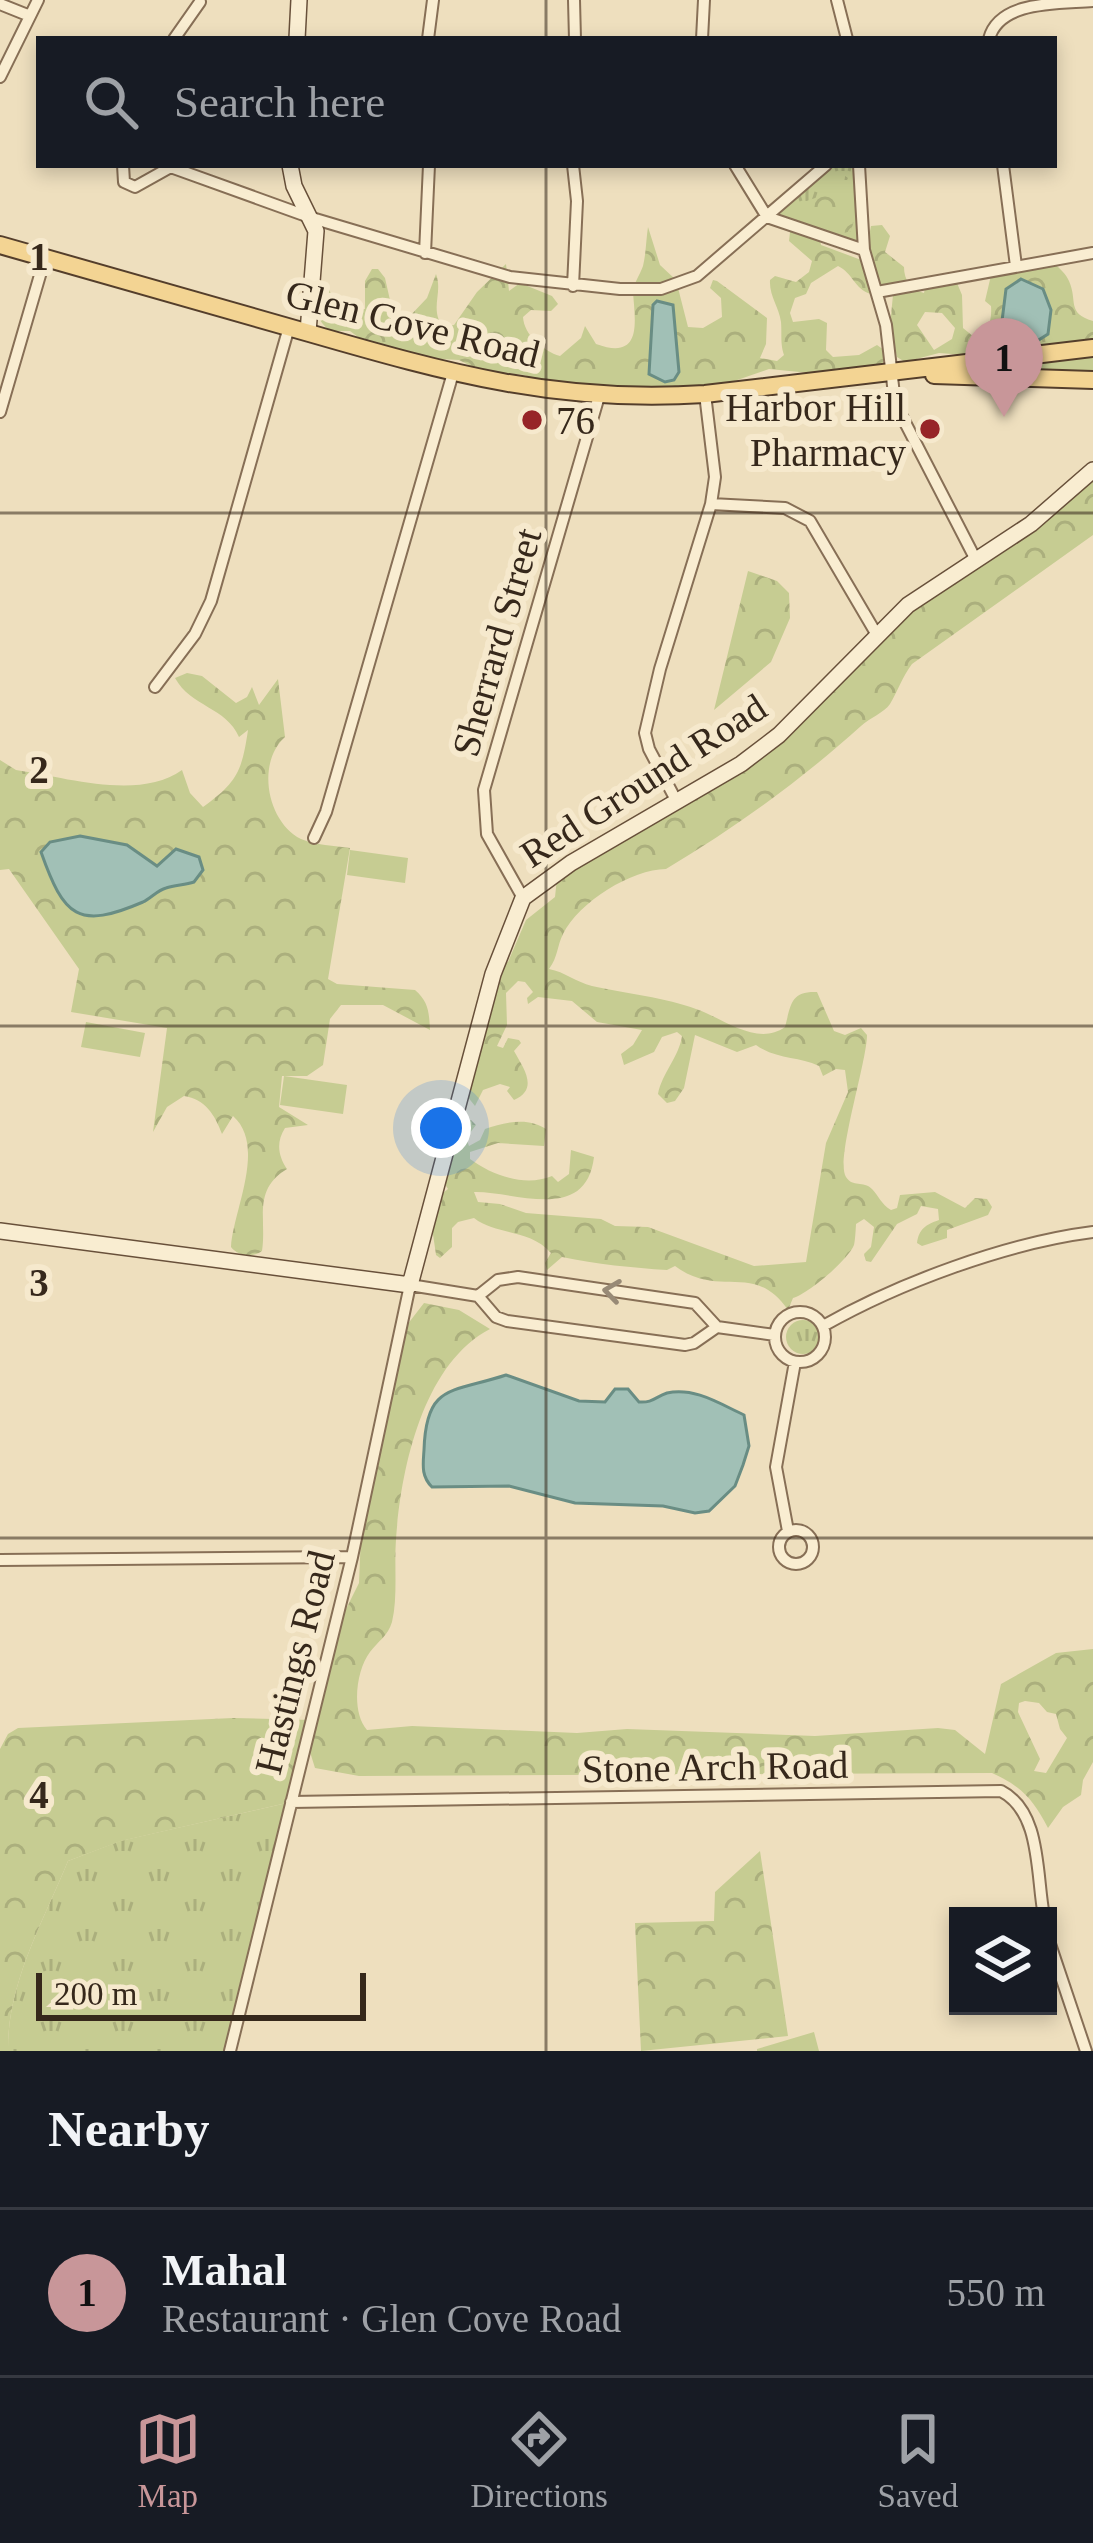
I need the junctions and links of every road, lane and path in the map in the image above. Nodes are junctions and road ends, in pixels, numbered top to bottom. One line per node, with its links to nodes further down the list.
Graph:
1 (38, 0): 10 (street)
2 (299, 0): 12 (street)
3 (433, 0): 13 (street)
4 (574, 0): 14 (street)
5 (704, 0): 15 (street)
6 (837, 0): 16 (street)
7 (1093, 1): 17 (street)
8 (200, 2): 11 (street)
9 (0, 4): 10 (street)
10 (30, 16): 18 (street)
11 (176, 36)
12 (297, 36)
13 (428, 36)
14 (575, 36)
15 (702, 36)
16 (846, 36)
17 (990, 36)
18 (0, 77)
19 (123, 168): 20 (street)
20 (166, 168)
21 (170, 168): 30 (street)
22 (291, 168): 30 (street)
23 (429, 168): 33 (street)
24 (573, 168): 37 (street)
25 (737, 168): 29 (street)
26 (823, 168): 29 (street)
27 (859, 168): 32 (street)
28 (1003, 168): 36 (street)
29 (767, 217): 32 (street); 37 (street)
30 (312, 218): 33 (street); 39 (street)
31 (0, 245): 35 (main road, Glen Cove Road)
32 (865, 250): 38 (street)
33 (425, 253): 37 (street)
34 (1093, 253): 36 (street)
35 (45, 258): 39 (main road, Glen Cove Road); 46 (street)
36 (1016, 266): 38 (street)
37 (573, 286)
38 (877, 292): 42 (street)
39 (298, 330): 41 (main road, Glen Cove Road); 51 (street)
40 (1093, 348): 42 (main road, Glen Cove Road)
41 (453, 374): 45 (main road, Glen Cove Road); 53 (street)
42 (891, 374): 43 (main road, Glen Cove Road); 44 (main road, Glen Cove Road); 49 (street)
43 (1093, 380)
44 (705, 394): 45 (main road, Glen Cove Road); 48 (street)
45 (599, 396): 54 (street, Sherrard Street)
46 (0, 412)
47 (1093, 470): 49 (street, Red Ground Road)
48 (711, 505): 50 (street); 52 (street)
49 (976, 560): 50 (street, Red Ground Road)
50 (877, 635): 52 (street, Red Ground Road)
51 (155, 687)
52 (677, 802): 54 (street, Red Ground Road)
53 (314, 838)
54 (524, 898): 57 (street, Red Ground Road)
55 (0, 1231): 57 (street)
56 (1093, 1232): 59 (street)
57 (410, 1285): 58 (street); 64 (street, Hastings Road)
58 (478, 1296): 60 (street); 60 (street, one-way to 58)
59 (823, 1326): 61 (street); 62 (street)
60 (717, 1327): 61 (street)
61 (775, 1335): 62 (street)
62 (795, 1362): 63 (street)
63 (788, 1532)
64 (352, 1557): 65 (street); 66 (street, Hastings Road)
65 (0, 1560)
66 (291, 1802): 67 (street, Stone Arch Road); 69 (street, Hastings Road)
67 (1042, 1907)
68 (1057, 1965): 70 (street)
69 (230, 2051)
70 (1086, 2051)

